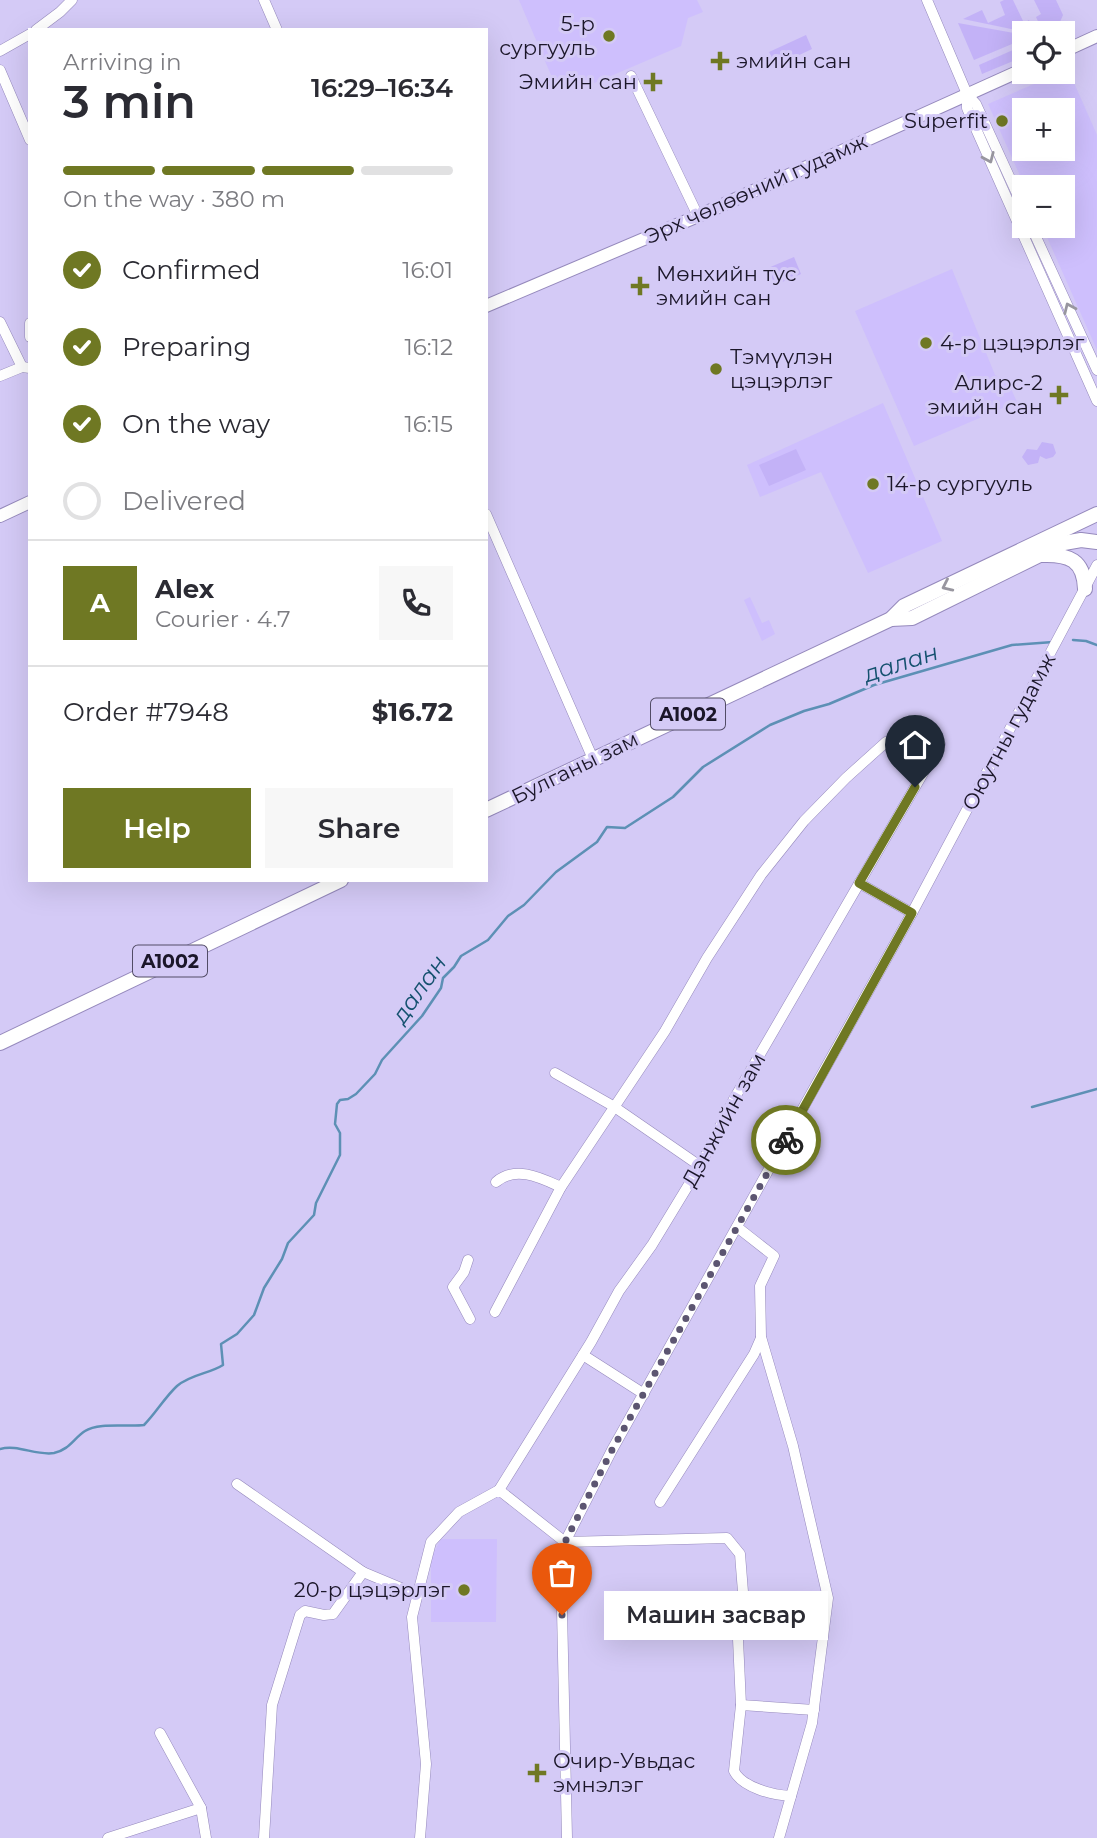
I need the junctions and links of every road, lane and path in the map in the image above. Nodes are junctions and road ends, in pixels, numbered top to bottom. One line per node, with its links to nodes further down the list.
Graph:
1 (72, 0): 4 (street)
2 (264, 0): 5 (street)
3 (927, 0): 13 (street)
4 (39, 28)
5 (276, 28)
6 (28, 35): 9 (street)
7 (1097, 36): 8 (main road)
8 (1075, 46)
9 (0, 51)
10 (0, 70): 14 (street)
11 (1012, 74): 13 (main road, Эрх чөлөөний гудамж)
12 (631, 76): 16 (street)
13 (967, 94): 15 (street); 16 (main road, Эрх чөлөөний гудамж); 23 (street, one-way to 23)
14 (28, 135)
15 (1012, 183)
16 (698, 216): 18 (main road, Эрх чөлөөний гудамж)
17 (1036, 238): 21 (street, one-way to 17)
18 (488, 305)
19 (0, 322): 20 (street)
20 (26, 368): 22 (street)
21 (1097, 370)
22 (0, 376)
23 (1097, 401)
24 (28, 503): 26 (main road)
25 (1097, 513): 32 (highway, Булганы зам / A1002, one-way to 32)
26 (0, 516)
27 (488, 519): 35 (street)
28 (1097, 542): 29 (highway, Булганы зам / A1002)
29 (1037, 556): 31 (highway); 32 (highway, Булганы зам / A1002)
30 (1097, 565): 31 (street, Оюутны гудамж)
31 (1091, 582): 39 (street, Оюутны гудамж)
32 (891, 619): 35 (highway, Булганы зам / A1002)
33 (886, 742): 42 (street)
34 (940, 744): 38 (street, Дэнжийн зам)
35 (593, 759): 36 (highway, Булганы зам / A1002)
36 (488, 809)
37 (337, 882): 40 (highway, A1002)
38 (859, 883): 39 (street); 43 (street, Дэнжийн зам)
39 (912, 913): 46 (street, Оюутны гудамж)
40 (0, 1044)
41 (555, 1073): 42 (street)
42 (613, 1106): 43 (street); 45 (street)
43 (701, 1166): 51 (street, Дэнжийн зам)
44 (496, 1182): 45 (street)
45 (561, 1187): 48 (street)
46 (737, 1227): 50 (street); 52 (street, Оюутны гудамж)
47 (468, 1260): 49 (street)
48 (495, 1312)
49 (470, 1319)
50 (761, 1337): 55 (street); 60 (street)
51 (583, 1355): 52 (street); 54 (street, Дэнжийн зам)
52 (644, 1394): 56 (street, Оюутны гудамж)
53 (237, 1484): 57 (street)
54 (499, 1490): 56 (street); 58 (street)
55 (660, 1502)
56 (565, 1542): 59 (street); 69 (street, Оюутны гудамж)
57 (363, 1572): 58 (street); 67 (street)
58 (418, 1595): 68 (street)
59 (741, 1705): 60 (street); 62 (street)
60 (814, 1710): 62 (street)
61 (160, 1733): 63 (street)
62 (791, 1796): 70 (street)
63 (201, 1808): 64 (street); 66 (street)
64 (133, 1835): 65 (street)
65 (108, 1838)
66 (206, 1838)
67 (264, 1838)
68 (420, 1838)
69 (567, 1838)
70 (779, 1838)

